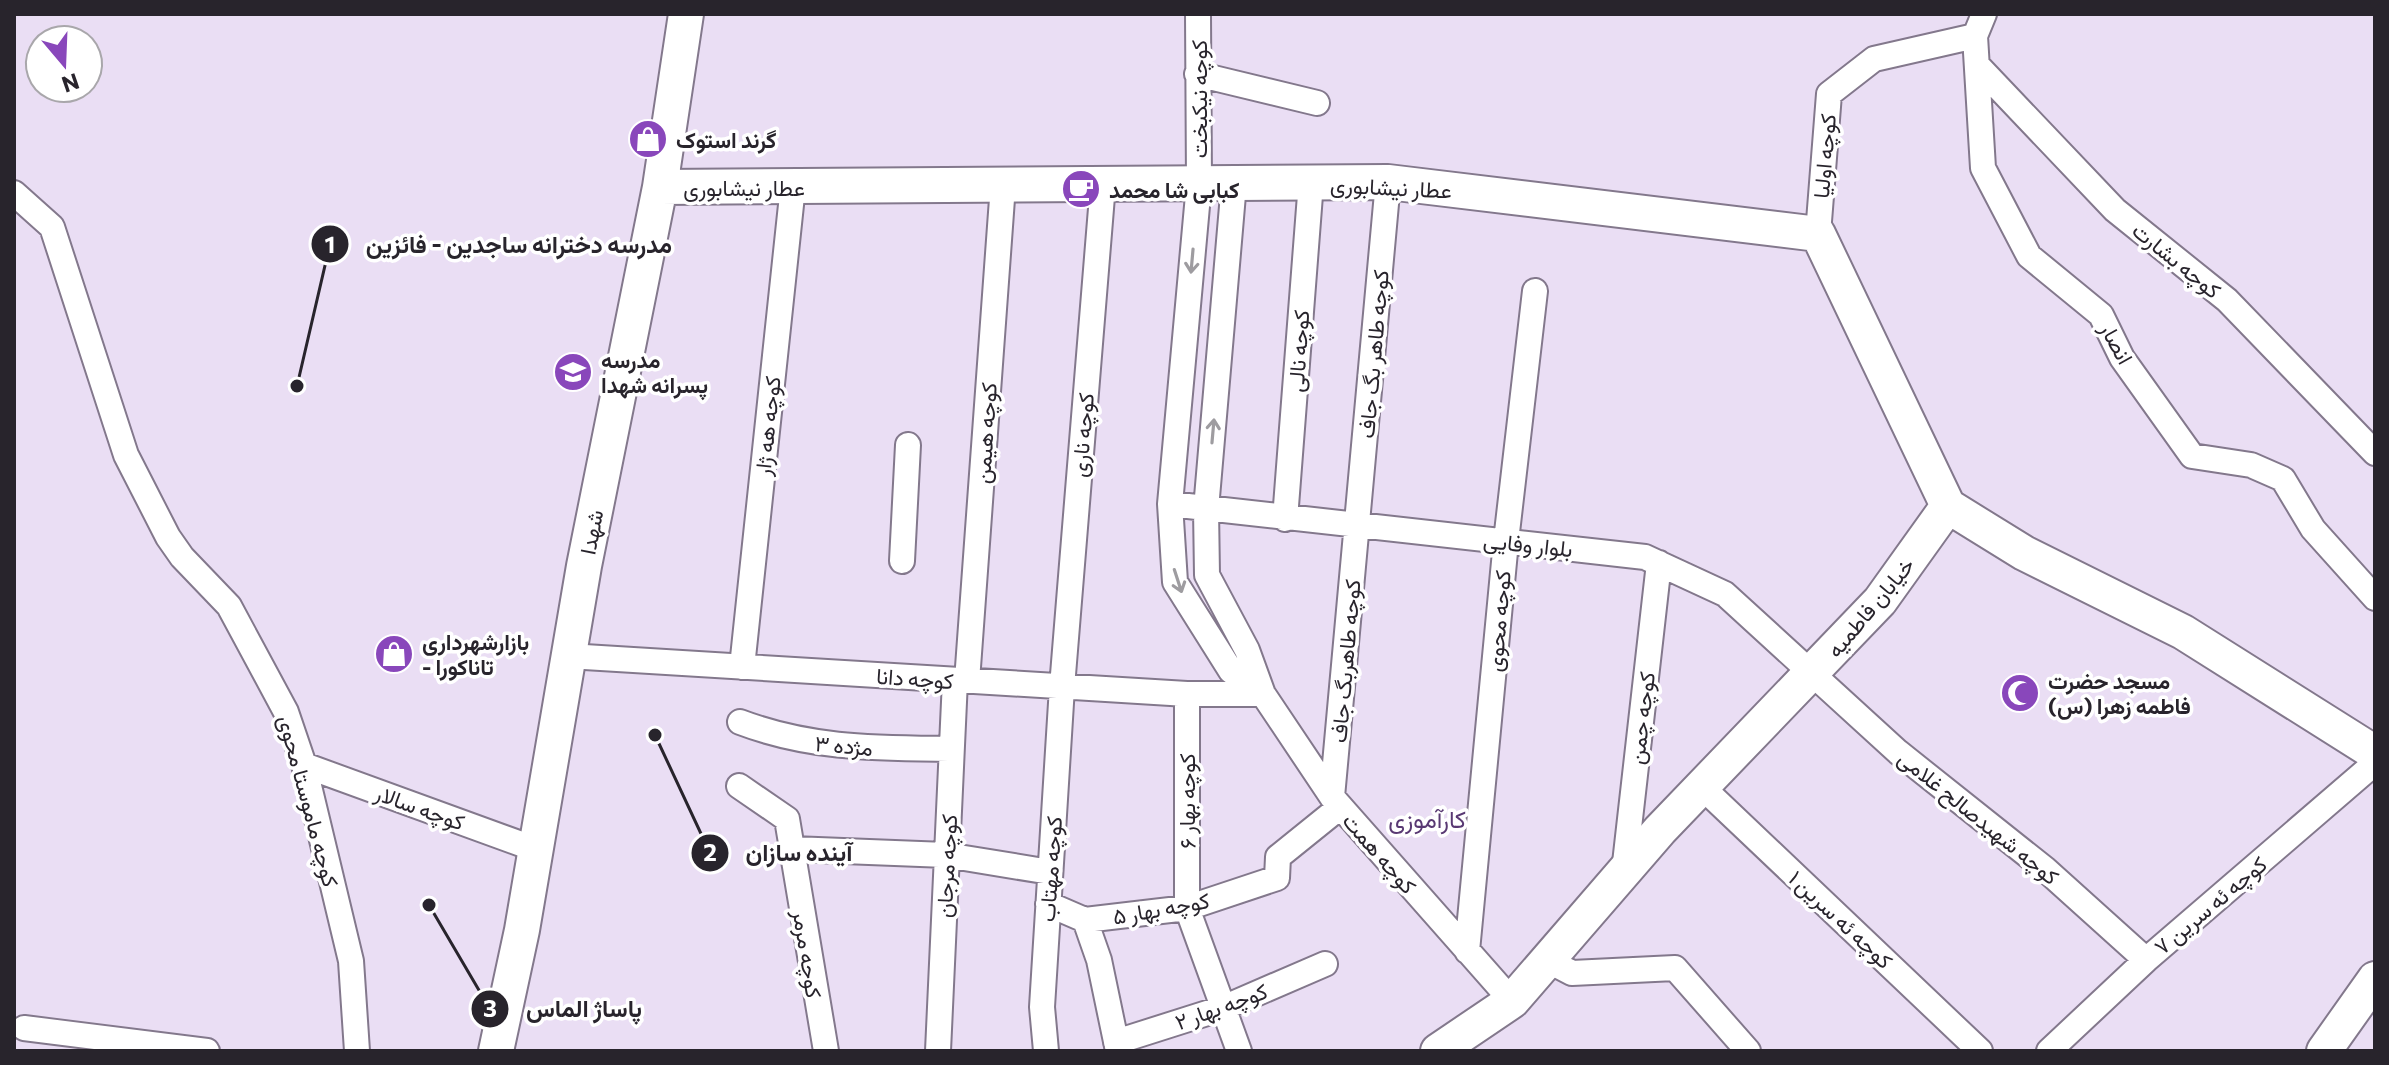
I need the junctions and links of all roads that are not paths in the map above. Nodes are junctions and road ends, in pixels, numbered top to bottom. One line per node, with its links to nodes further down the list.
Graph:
1 (686, 14): 14 (street, شهدا)
2 (1198, 14): 5 (street, کوچه نیکبخت)
3 (1980, 25): 4 (street, انصار); 16 (street, کوچه اولیا)
4 (1979, 67): 19 (street, کوچه بشارت); 28 (street, انصار)
5 (1197, 74): 6 (street); 11 (street, کوچه نیکبخت)
6 (1317, 103)
7 (1311, 182): 8 (street, عطار نیشابوری); 9 (street, عطار نیشابوری); 23 (street, کوچه نالی)
8 (1388, 182): 16 (street, عطار نیشابوری); 24 (street, کوچه طاهر بگ جاف)
9 (1234, 183): 11 (street, عطار نیشابوری); 22 (street, one-way to 9)
10 (1103, 184): 11 (street, عطار نیشابوری); 12 (street, عطار نیشابوری); 33 (street, کوچه ناری)
11 (1199, 184): 20 (street, one-way to 20)
12 (1003, 185): 13 (street, عطار نیشابوری); 32 (street, کوچه هیمن)
13 (793, 186): 14 (street, عطار نیشابوری); 30 (street, کوچه هه ژار)
14 (660, 187): 29 (street, شهدا)
15 (14, 193): 40 (street, کوچه ماموستا محوی)
16 (1818, 234): 21 (street)
17 (1535, 291): 25 (street, کوچه محوی)
18 (908, 445): 26 (street)
19 (2375, 453)
20 (1170, 504): 22 (street, بلوار وفایی); 35 (street, کوچه همت, one-way to 35)
21 (1948, 506): 31 (street, خیابان فاطمیه); 38 (street)
22 (1206, 509): 23 (street, بلوار وفایی); 35 (street, کوچه همت)
23 (1285, 519): 24 (street, بلوار وفایی)
24 (1358, 525): 25 (street, بلوار وفایی); 43 (street, کوچه طاهربگ جاف)
25 (1506, 541): 27 (street, بلوار وفایی); 52 (street, کوچه محوی)
26 (902, 561)
27 (1659, 563): 31 (street, بلوار وفایی); 48 (street, کوچه چمن)
28 (2375, 598)
29 (568, 656): 30 (street, کوچه دانا); 44 (street, شهدا)
30 (742, 667): 32 (street, کوچه دانا)
31 (1815, 672): 42 (street, خیابان فاطمیه); 54 (street, کوچه شهیدصالح غلامی)
32 (961, 681): 33 (street, کوچه دانا); 37 (street, کوچه مرجان)
33 (1062, 687): 34 (street, کوچه دانا); 47 (street, کوچه مهتاب)
34 (1187, 694): 35 (street, کوچه دانا); 50 (street, کوچه بهار ۶)
35 (1263, 694): 43 (street, کوچه همت)
36 (740, 722): 37 (street, مژده ۳)
37 (951, 749): 46 (street, کوچه مرجان)
38 (2375, 753)
39 (2375, 763): 54 (street, کوچه ئه سرین ۷)
40 (304, 765): 44 (street, کوچه سالار); 63 (street, کوچه ماموستا محوی)
41 (739, 786): 45 (street, کوچه مرمر)
42 (1702, 787): 48 (street, خیابان فاطمیه); 71 (street, کوچه ئه سرین ۱)
43 (1336, 802): 50 (street, کوچه بهار ۵); 52 (street, کوچه همت)
44 (535, 849): 64 (street, شهدا)
45 (792, 849): 46 (street); 65 (street, کوچه مرمر)
46 (946, 855): 47 (street); 66 (street, کوچه مرجان)
47 (1050, 872): 49 (street, کوچه مهتاب)
48 (1624, 872): 53 (street, خیابان فاطمیه)
49 (1048, 904): 51 (street); 67 (street, کوچه مهتاب)
50 (1187, 908): 51 (street, کوچه بهار ۵); 58 (street, کوچه بهار ۶)
51 (1085, 920): 61 (street)
52 (1467, 951): 57 (street, کوچه همت)
53 (1547, 960): 57 (street, خیابان فاطمیه); 70 (street)
54 (2146, 960): 72 (street, کوچه ئه سرین ۷)
55 (1325, 964): 58 (street, کوچه بهار ۲)
56 (2375, 979): 73 (street)
57 (1512, 1001): 69 (street, خیابان فاطمیه)
58 (1223, 1008): 61 (street, کوچه بهار ۲); 68 (street, کوچه بهار ۶)
59 (2375, 1021): 74 (street)
60 (24, 1028): 62 (street)
61 (1117, 1046)
62 (207, 1051)
63 (357, 1051)
64 (496, 1051)
65 (826, 1051)
66 (938, 1051)
67 (1046, 1051)
68 (1239, 1051)
69 (1438, 1051)
70 (1748, 1051)
71 (1980, 1051)
72 (2049, 1051)
73 (2324, 1051)
74 (2354, 1051)

